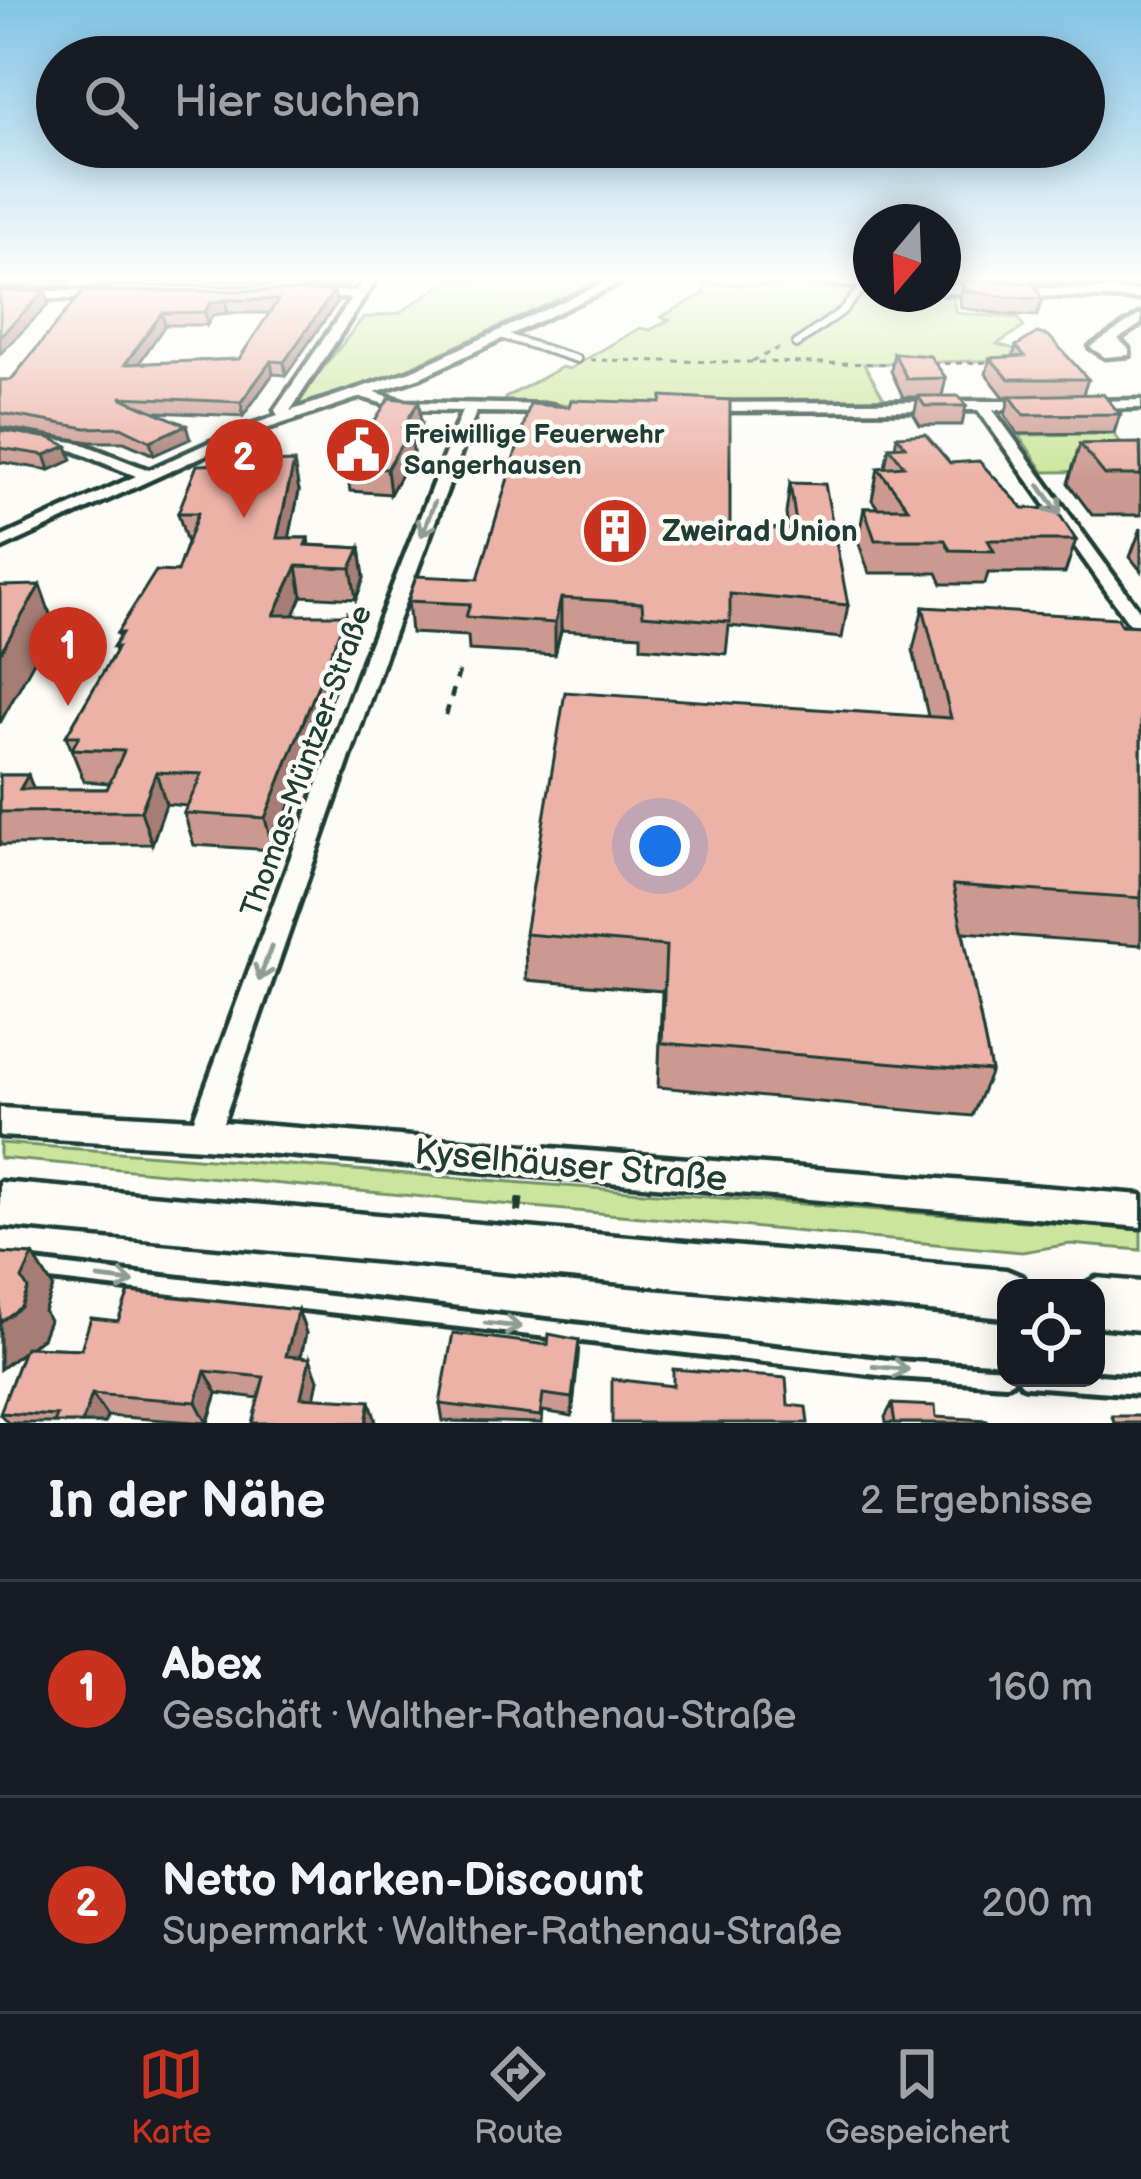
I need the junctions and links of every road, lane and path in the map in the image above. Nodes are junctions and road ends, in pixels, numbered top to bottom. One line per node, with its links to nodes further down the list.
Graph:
1 (325, 346): 14 (street)
2 (473, 346): 8 (street)
3 (537, 346): 5 (lane)
4 (790, 346): 6 (path)
5 (577, 359): 6 (path)
6 (750, 362): 7 (path)
7 (1000, 362)
8 (363, 393): 12 (street); 14 (street)
9 (1141, 404): 10 (street)
10 (982, 405): 11 (street); 18 (street, one-way to 18)
11 (676, 408)
12 (470, 409): 13 (street); 22 (street, Thomas-Müntzer-Straße, one-way to 22)
13 (566, 409)
14 (286, 418): 16 (street)
15 (0, 435): 16 (street)
16 (150, 476): 17 (street)
17 (0, 544)
18 (1141, 626)
19 (461, 665): 20 (path)
20 (446, 715)
21 (0, 1122): 22 (street, Kyselhäuser Straße)
22 (204, 1134): 25 (street, Kyselhäuser Straße)
23 (521, 1188): 26 (path)
24 (0, 1204): 28 (main road)
25 (1141, 1211)
26 (518, 1212)
27 (23, 1268): 31 (lane, one-way to 31)
28 (997, 1293)
29 (1105, 1303): 30 (main road)
30 (1141, 1306)
31 (997, 1375)
32 (1105, 1383): 33 (lane)
33 (1141, 1386)

